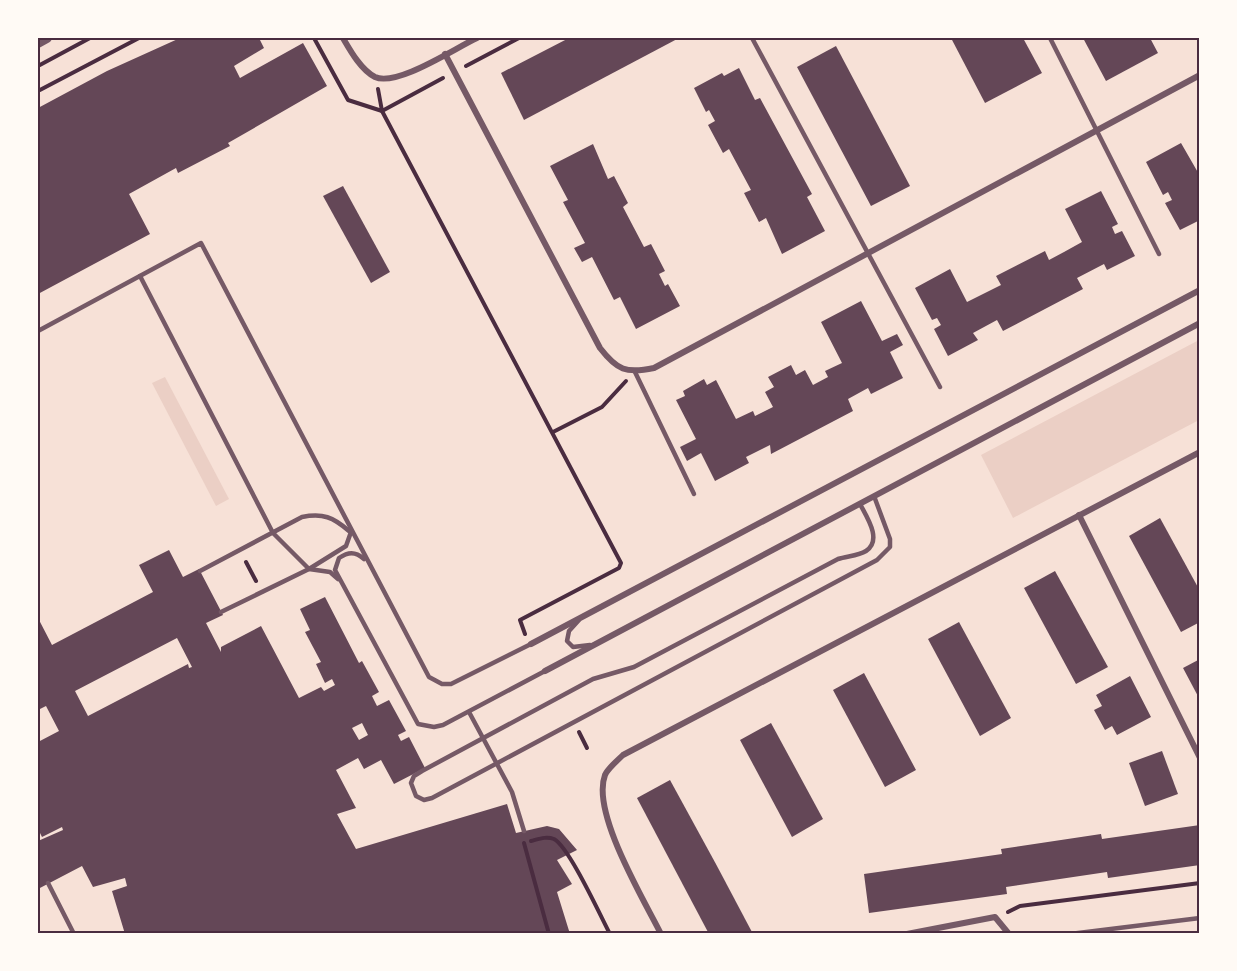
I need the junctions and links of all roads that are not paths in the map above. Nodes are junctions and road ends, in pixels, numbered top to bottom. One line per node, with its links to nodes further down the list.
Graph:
1 (47, 38): 6 (street)
2 (343, 38): 7 (street)
3 (477, 38): 7 (street)
4 (753, 38): 10 (lane)
5 (1050, 38): 9 (lane)
6 (38, 43)
7 (445, 54): 16 (street)
8 (1200, 75): 9 (street)
9 (1098, 129): 10 (street); 11 (lane)
10 (867, 252): 16 (street); 17 (lane)
11 (1160, 254)
12 (140, 276): 15 (lane); 23 (lane); 24 (lane)
13 (1200, 290): 30 (street)
14 (1200, 323): 20 (street)
15 (38, 331)
16 (635, 372): 19 (lane)
17 (940, 387)
18 (1200, 452): 22 (street)
19 (694, 494)
20 (874, 496): 21 (street); 37 (lane)
21 (860, 504): 32 (street); 35 (lane)
22 (1079, 515): 36 (street); 42 (street)
23 (351, 532): 24 (lane); 25 (lane); 26 (lane)
24 (273, 533): 26 (lane); 27 (lane)
25 (366, 560): 28 (lane); 31 (lane)
26 (309, 569): 28 (lane); 29 (lane)
27 (200, 571)
28 (339, 579): 34 (lane)
29 (221, 612)
30 (581, 618): 31 (street); 32 (lane)
31 (531, 644)
32 (595, 644): 33 (street)
33 (546, 671): 34 (lane)
34 (469, 712): 35 (lane)
35 (483, 738): 37 (lane); 37 (lane)
36 (1200, 758)
37 (496, 763): 38 (lane)
38 (524, 831)
39 (48, 883): 41 (lane)
40 (1200, 918): 45 (lane)
41 (74, 933)
42 (661, 933)
43 (907, 933): 44 (street)
44 (1009, 933)
45 (1070, 933)

